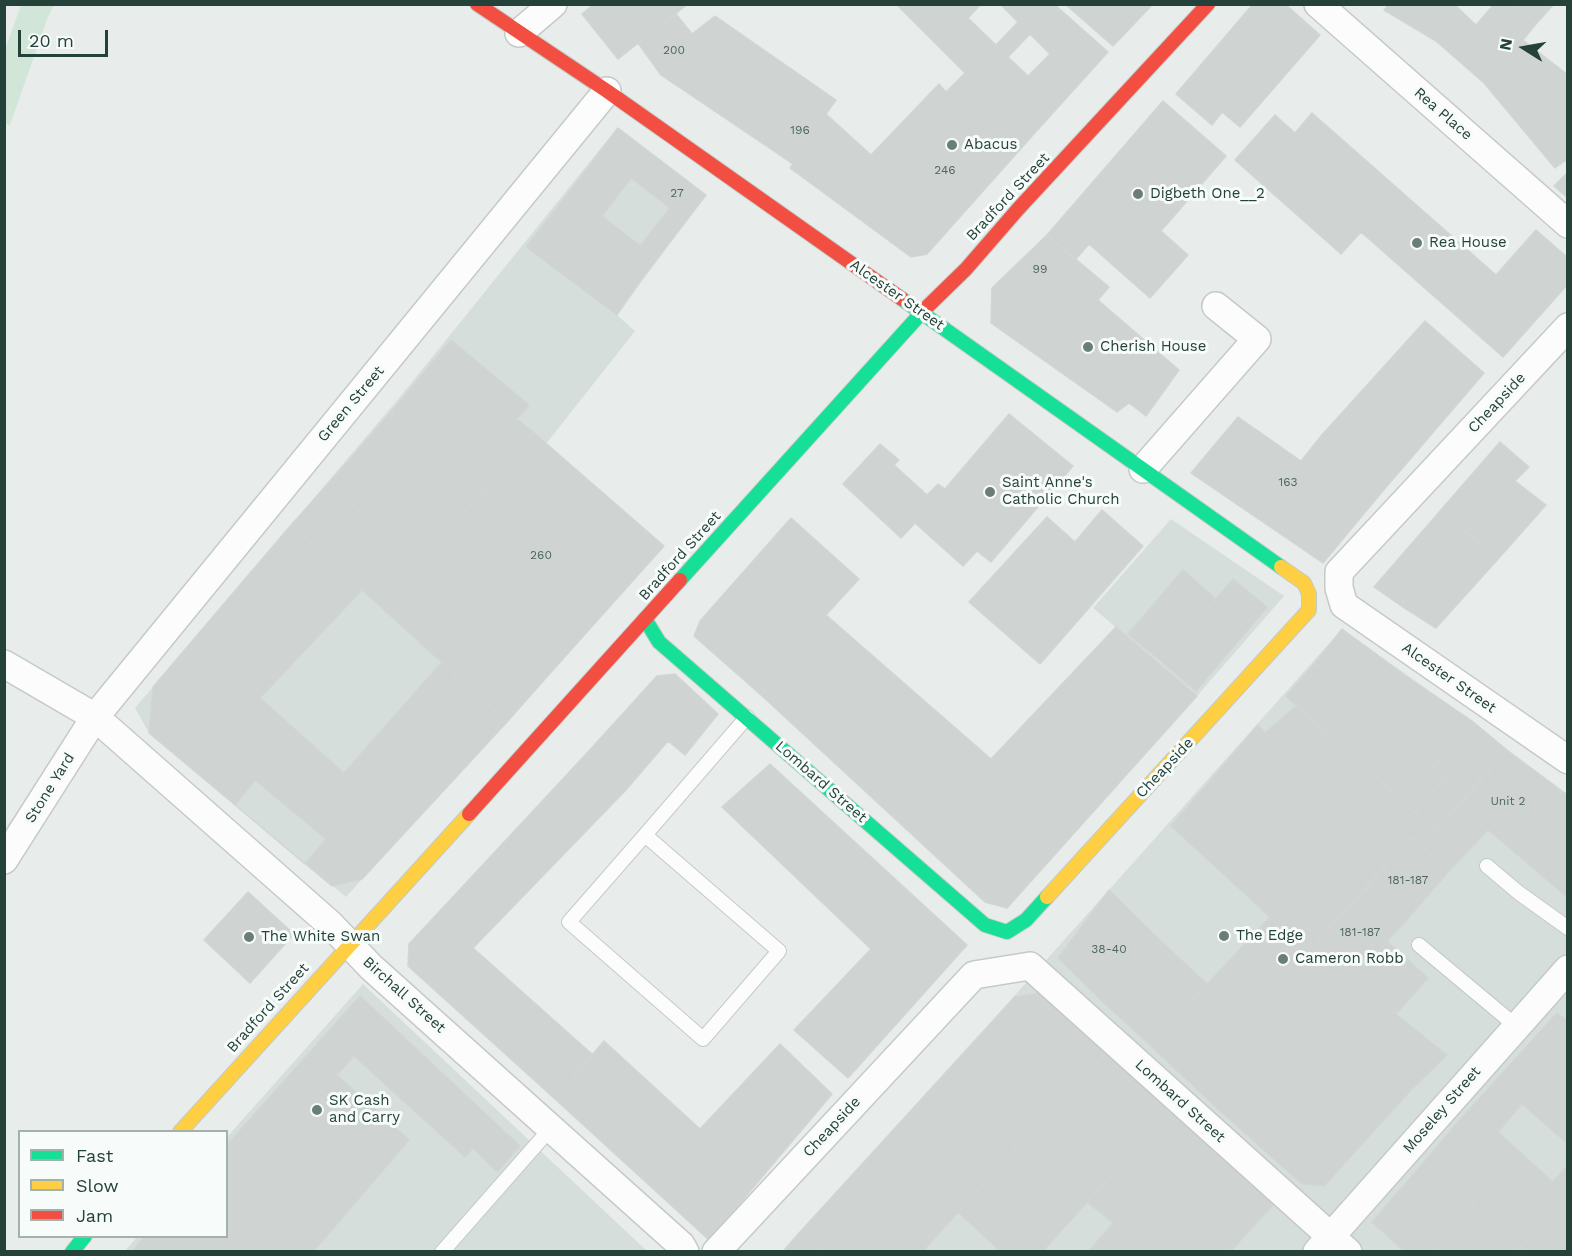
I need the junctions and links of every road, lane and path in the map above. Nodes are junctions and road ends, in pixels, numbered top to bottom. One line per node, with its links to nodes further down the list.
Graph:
1 (477, 4): 5 (street, Alcester Street)
2 (553, 4): 5 (street)
3 (1208, 4): 9 (street, Bradford Street)
4 (1318, 4): 7 (street, Rea Place)
5 (519, 33): 6 (street, Alcester Street)
6 (607, 91): 9 (street, Alcester Street); 16 (street, Green Street)
7 (1568, 224)
8 (1216, 306): 11 (street)
9 (922, 312): 11 (street, Alcester Street); 14 (street, Bradford Street)
10 (1568, 327): 12 (street, Cheapside)
11 (1143, 469): 13 (street, Alcester Street)
12 (1339, 588): 18 (street, Alcester Street)
13 (1309, 594): 23 (street, Cheapside)
14 (645, 619): 17 (street, Lombard Street); 24 (street, Bradford Street)
15 (4, 664): 16 (street, Birchall Street)
16 (95, 717): 20 (street, Stone Yard); 24 (street, Birchall Street)
17 (747, 717): 19 (lane); 23 (street, Lombard Street)
18 (1568, 760)
19 (645, 835): 19 (lane)
20 (5, 860)
21 (1487, 866): 22 (lane)
22 (1568, 928)
23 (1007, 932)
24 (349, 944): 29 (street, Birchall Street); 30 (street, Bradford Street)
25 (1419, 945): 28 (lane)
26 (1007, 969): 32 (street, Lombard Street); 36 (street, Cheapside)
27 (1568, 969): 28 (street, Moseley Street)
28 (1516, 1026): 32 (street, Moseley Street)
29 (550, 1128): 34 (lane); 35 (street, Birchall Street)
30 (181, 1130)
31 (83, 1238): 33 (street)
32 (1332, 1247)
33 (72, 1251)
34 (442, 1251)
35 (685, 1251)
36 (716, 1251)

